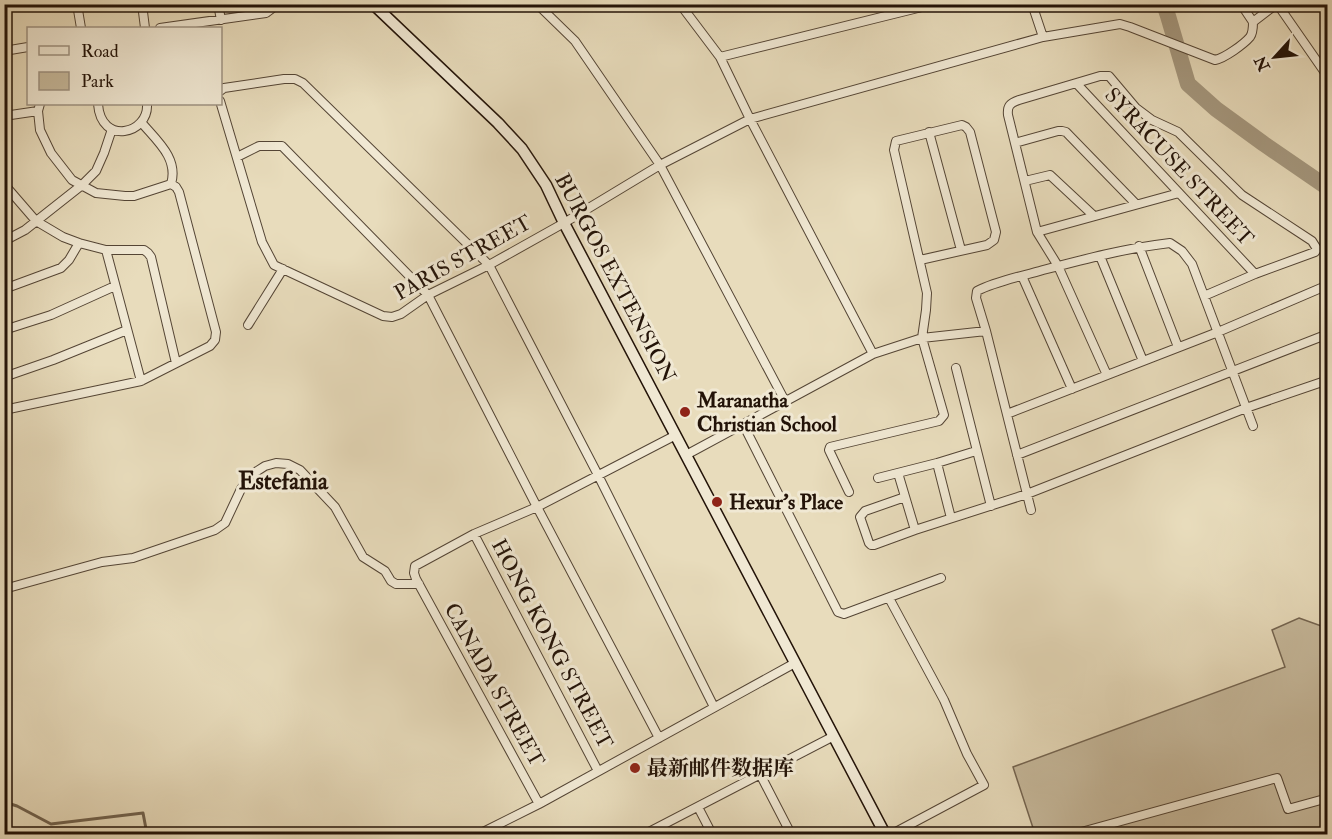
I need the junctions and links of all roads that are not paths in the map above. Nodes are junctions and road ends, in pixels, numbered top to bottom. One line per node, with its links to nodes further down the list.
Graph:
1 (77, 4): 13 (street)
2 (142, 4): 14 (street)
3 (218, 4): 11 (street)
4 (278, 4): 11 (street)
5 (373, 4): 43 (main road, BURGOS EXTENSION)
6 (537, 4): 34 (street)
7 (680, 4): 19 (street)
8 (934, 4): 19 (street)
9 (1032, 4): 16 (street)
10 (1241, 4): 12 (street)
11 (221, 20): 15 (street)
12 (1252, 22): 16 (street, PARIS STREET); 20 (street)
13 (81, 27)
14 (145, 27)
15 (168, 27)
16 (1043, 37): 28 (street, PARIS STREET)
17 (27, 47): 18 (street)
18 (4, 51)
19 (720, 57): 28 (street)
20 (1328, 77)
21 (1077, 84): 32 (street); 39 (street, SYRACUSE STREET); 55 (street)
22 (222, 90): 52 (street)
23 (98, 105): 30 (street)
24 (147, 105): 29 (street)
25 (221, 105): 33 (street, PARIS STREET)
26 (39, 107): 27 (street); 38 (street)
27 (4, 116)
28 (750, 119): 34 (street, PARIS STREET); 70 (street)
29 (141, 122): 30 (street); 36 (street)
30 (111, 129): 38 (street)
31 (929, 132): 49 (street); 49 (street); 51 (street)
32 (1015, 143): 35 (street); 40 (street)
33 (237, 157): 54 (street, PARIS STREET); 60 (street)
34 (660, 165): 43 (street, PARIS STREET); 80 (street)
35 (1025, 181): 41 (street); 44 (street)
36 (171, 184): 38 (street); 72 (street)
37 (5, 185): 42 (street)
38 (82, 185): 42 (street)
39 (1179, 193): 40 (street); 55 (street, SYRACUSE STREET)
40 (1136, 204): 41 (street)
41 (1094, 216): 44 (street)
42 (36, 221): 45 (street); 46 (street)
43 (564, 223): 52 (street, PARIS STREET); 86 (main road, BURGOS EXTENSION)
44 (1037, 232): 53 (street)
45 (4, 242)
46 (79, 243): 48 (street); 59 (street)
47 (1139, 246): 50 (street); 61 (street); 69 (street)
48 (106, 250): 58 (street); 72 (street)
49 (961, 250): 51 (street)
50 (1100, 256): 53 (street); 71 (street)
51 (920, 260): 68 (street)
52 (489, 265): 60 (street, PARIS STREET); 92 (street)
53 (1058, 266): 56 (street); 75 (street)
54 (283, 269): 60 (street, PARIS STREET); 62 (street)
55 (1255, 274): 61 (street)
56 (1022, 276): 65 (street); 79 (street)
57 (1328, 285): 66 (street)
58 (115, 286): 63 (street); 64 (street)
59 (4, 289)
60 (428, 295): 98 (street)
61 (1204, 296): 66 (street)
62 (248, 326)
63 (4, 330)
64 (127, 330): 76 (street); 78 (street)
65 (987, 331): 68 (street); 83 (street)
66 (1218, 332): 69 (street); 74 (street)
67 (1328, 334): 74 (street)
68 (922, 338): 70 (street); 94 (street)
69 (1178, 347): 71 (street)
70 (873, 354): 80 (street)
71 (1143, 361): 75 (street)
72 (176, 363): 78 (street)
73 (956, 368): 87 (street)
74 (1232, 371): 81 (street); 89 (street)
75 (1107, 375): 79 (street)
76 (4, 377)
77 (1328, 380): 81 (street)
78 (141, 381): 82 (street)
79 (1072, 388): 83 (street)
80 (785, 401): 84 (street)
81 (1246, 408): 85 (street); 95 (street)
82 (4, 410)
83 (1007, 414): 89 (street)
84 (743, 424): 88 (street); 106 (street)
85 (1253, 426)
86 (676, 435): 88 (main road, BURGOS EXTENSION); 92 (street)
87 (976, 451): 90 (street); 97 (street)
88 (686, 455): 107 (main road, BURGOS EXTENSION)
89 (1017, 455): 95 (street)
90 (937, 463): 91 (street); 100 (street)
91 (898, 473): 93 (street); 96 (street)
92 (598, 475): 98 (street); 108 (street)
93 (878, 478)
94 (849, 492)
95 (1027, 494): 97 (street); 99 (street)
96 (905, 496): 101 (street); 101 (street)
97 (991, 506): 100 (street)
98 (537, 507): 102 (street); 110 (street)
99 (1031, 510)
100 (951, 518): 101 (street)
101 (915, 530)
102 (474, 534): 104 (street); 111 (street, HONG KONG STREET)
103 (941, 578): 106 (street)
104 (419, 584): 105 (street); 114 (street, CANADA STREET)
105 (4, 590)
106 (890, 598): 121 (street)
107 (795, 663): 108 (street); 109 (main road, BURGOS EXTENSION)
108 (714, 707): 110 (street)
109 (834, 736): 112 (street); 120 (main road, BURGOS EXTENSION)
110 (659, 738): 111 (street)
111 (598, 771): 114 (street)
112 (760, 774): 115 (street); 119 (street)
113 (1328, 798): 122 (street)
114 (538, 804): 116 (street)
115 (698, 807): 117 (street); 118 (street)
116 (482, 834)
117 (645, 834)
118 (712, 834)
119 (791, 834)
120 (885, 834)
121 (892, 834)
122 (1074, 834)

